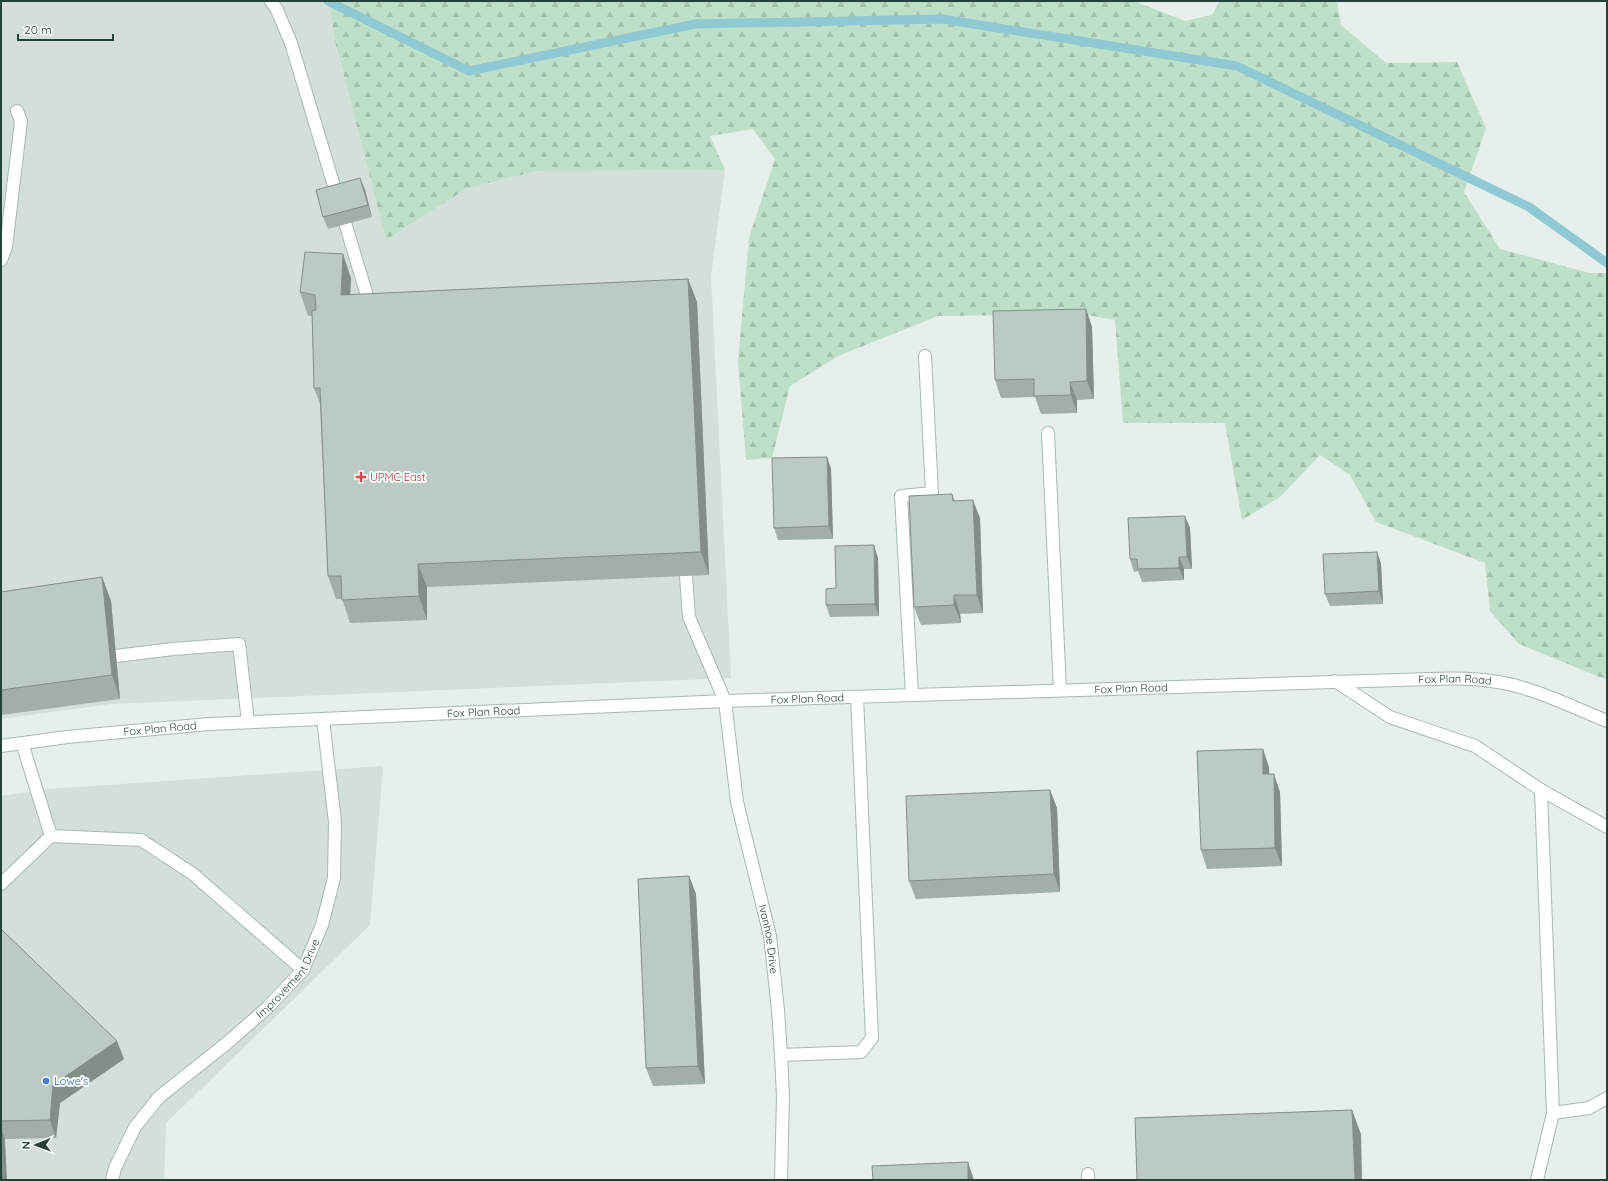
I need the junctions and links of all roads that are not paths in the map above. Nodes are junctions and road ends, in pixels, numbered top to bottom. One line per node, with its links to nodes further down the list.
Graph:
1 (271, 1): 5 (street)
2 (17, 111): 3 (street)
3 (6, 203): 4 (street)
4 (1, 260)
5 (373, 318)
6 (925, 356): 12 (street)
7 (1048, 433): 11 (street)
8 (686, 576): 14 (street, Ivanhoe Drive)
9 (88, 659): 17 (street)
10 (1334, 681): 11 (street, Fox Plan Road); 16 (street, Fox Plan Road); 20 (street)
11 (1060, 690): 12 (street, Fox Plan Road)
12 (912, 695): 13 (street, Fox Plan Road)
13 (857, 697): 14 (street, Fox Plan Road); 25 (street)
14 (725, 701): 15 (street, Fox Plan Road); 25 (street, Ivanhoe Drive)
15 (324, 719): 17 (street, Fox Plan Road); 24 (street, Improvement Drive)
16 (1607, 721)
17 (248, 722): 18 (street, Fox Plan Road)
18 (22, 743): 19 (street, Fox Plan Road); 22 (street)
19 (1, 746)
20 (1541, 790): 21 (street); 27 (street)
21 (1607, 827)
22 (51, 836): 23 (street); 24 (street)
23 (1, 884)
24 (303, 970): 28 (street, Improvement Drive)
25 (781, 1055): 29 (street, Ivanhoe Drive)
26 (1607, 1098): 27 (street)
27 (1552, 1113): 30 (street)
28 (112, 1180)
29 (781, 1180)
30 (1537, 1180)

